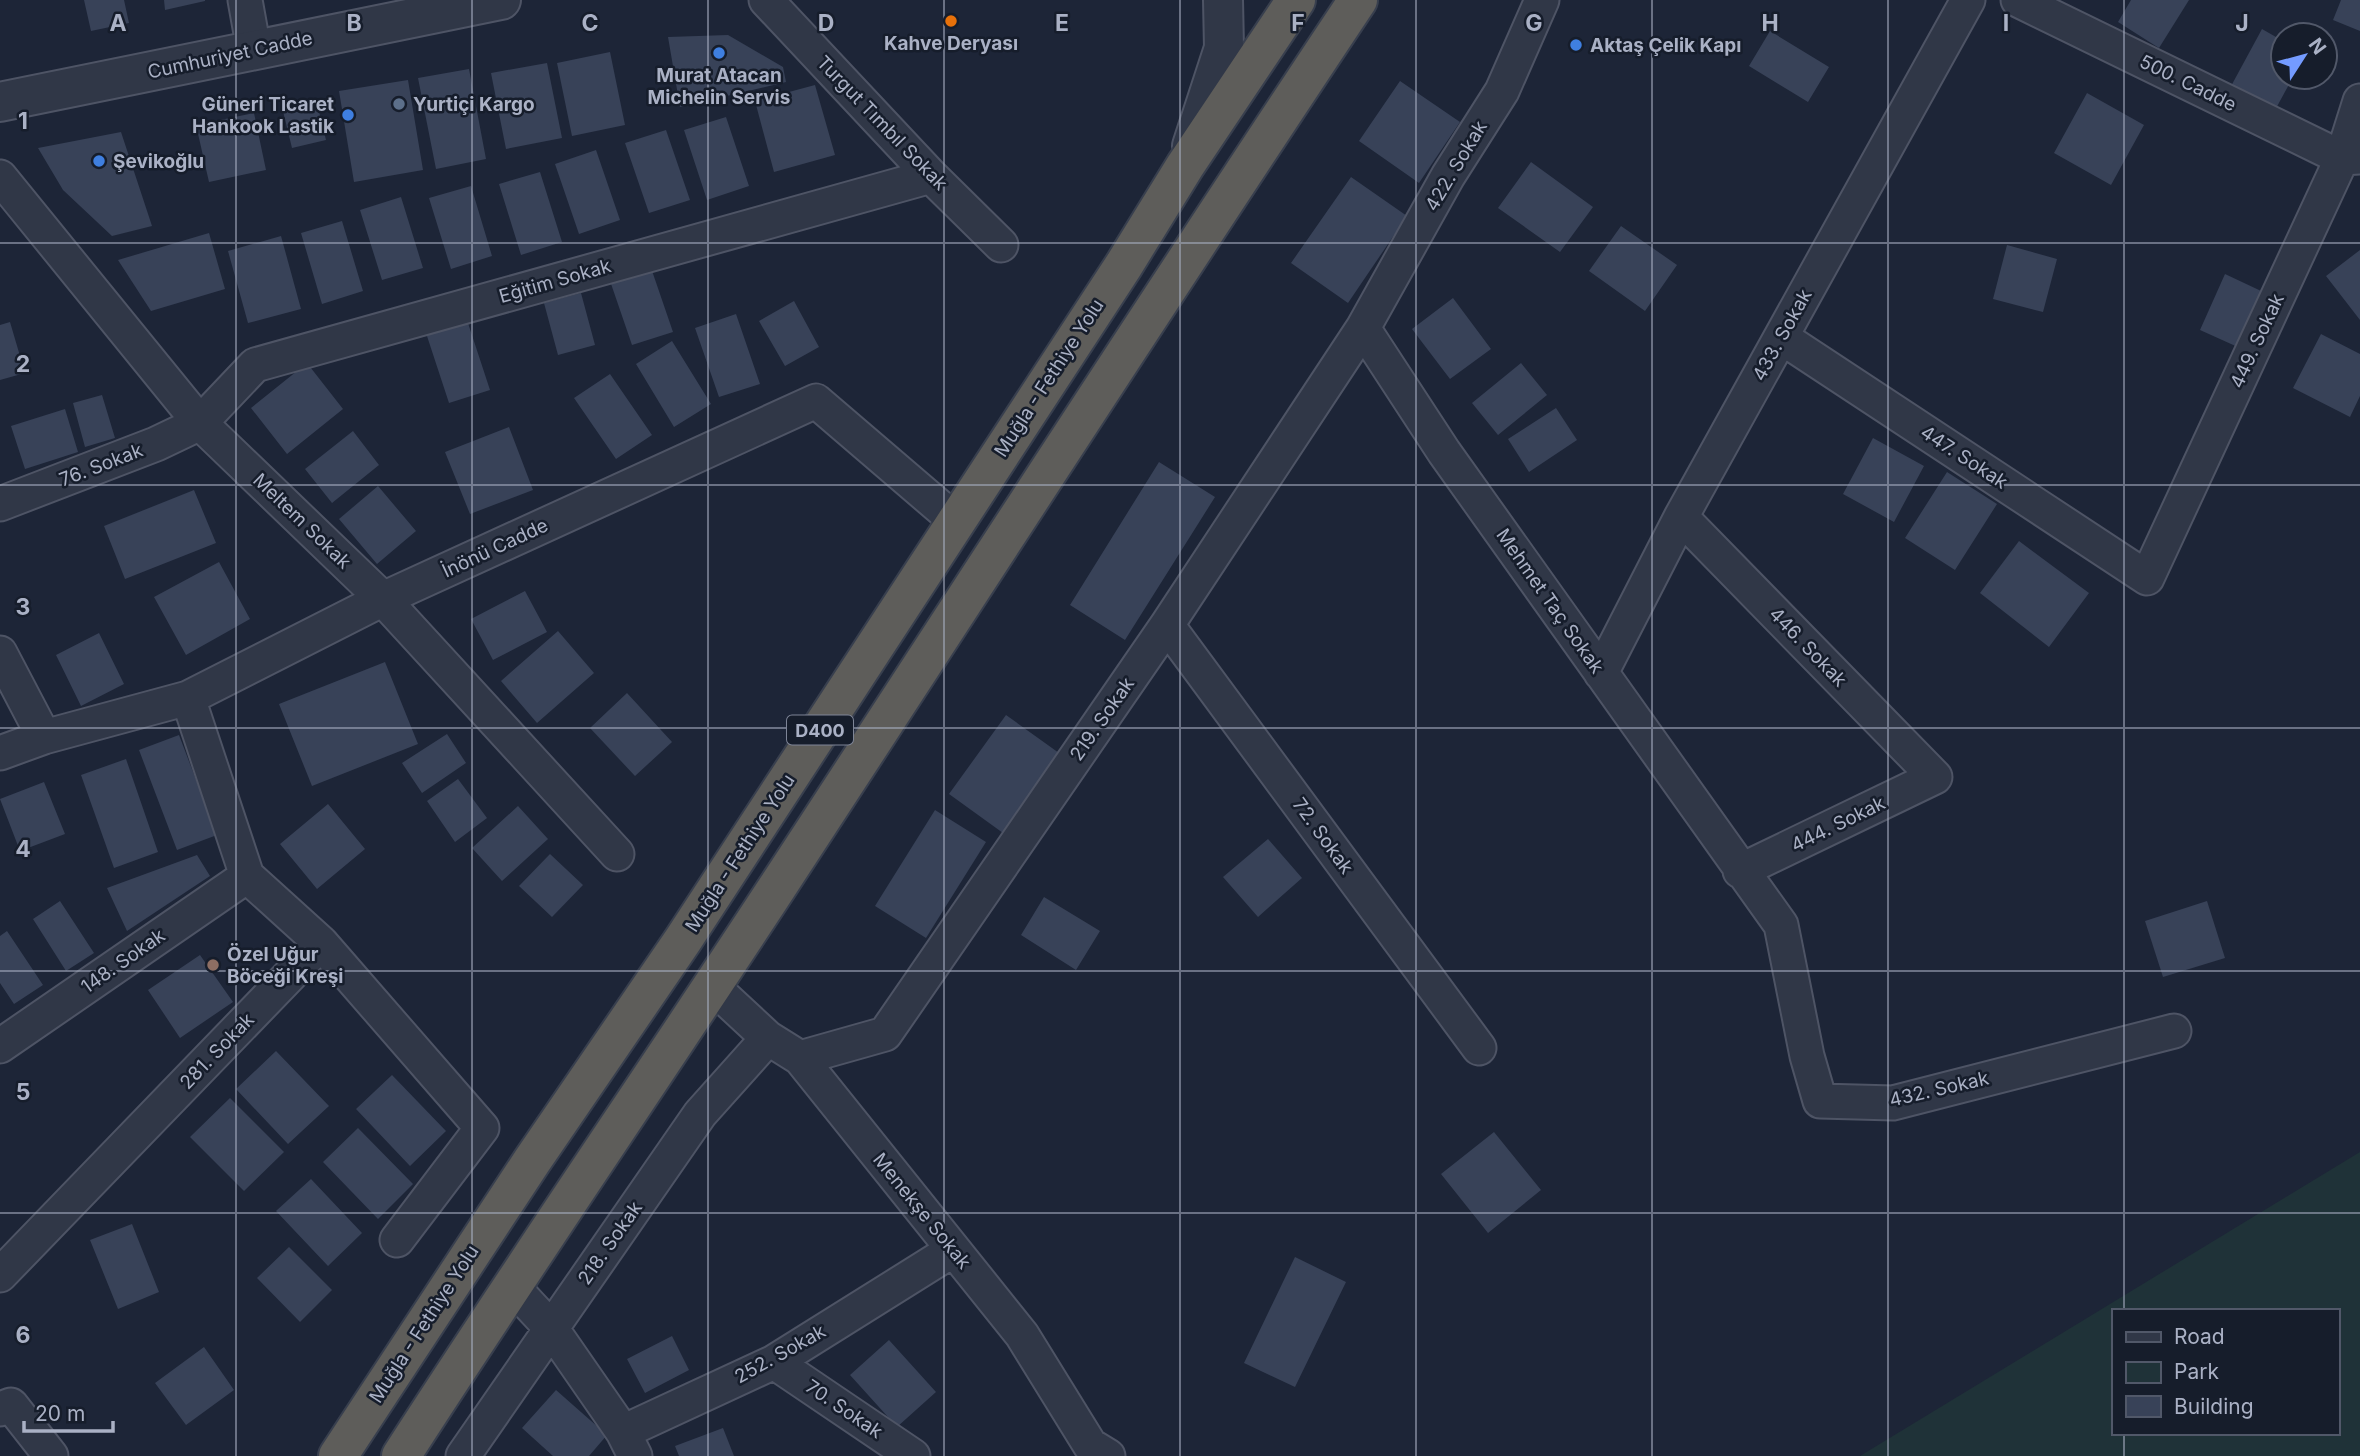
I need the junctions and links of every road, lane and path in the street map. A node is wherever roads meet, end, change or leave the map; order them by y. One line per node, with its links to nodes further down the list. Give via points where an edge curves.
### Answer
1 (245, 0): 10 (street)
2 (501, 0): 10 (street, Cumhuriyet Cadde)
3 (765, 0): 15 (street, Turgut Tımbıl Sokak)
4 (1223, 0): 14 (street, via 1224,48)
5 (1296, 0): 14 (highway, Muğla - Fethiye Yolu / D400)
6 (1358, 0): 37 (highway, D400)
7 (1542, 0): 18 (street, 422. Sokak, via 1502,91 1448,176)
8 (1968, 0): 19 (street, 433. Sokak)
9 (2018, 0): 13 (street, 500. Cadde)
10 (254, 50): 12 (street, Cumhuriyet Cadde)
11 (2360, 101): 13 (street, 449. Sokak)
12 (0, 102)
13 (2351, 157): 24 (street, 449. Sokak)
14 (1185, 166): 23 (highway, Muğla - Fethiye Yolu / D400)
15 (931, 176): 17 (street, Turgut Tımbıl Sokak); 20 (street, Eğitim Sokak, via 255,365)
16 (0, 177): 20 (street, Meltem Sokak)
17 (1001, 245)
18 (1363, 328): 26 (street, 219. Sokak); 28 (street, Mehmet Taç Sokak, via 1444,452)
19 (1781, 337): 22 (street, 433. Sokak); 24 (street, 447. Sokak)
20 (200, 423): 21 (street, 76. Sokak); 25 (street, Meltem Sokak)
21 (0, 504)
22 (1681, 517): 28 (street, 433. Sokak); 32 (street, 446. Sokak)
23 (956, 521): 25 (street, İnönü Cadde, via 816,401); 52 (highway, Muğla - Fethiye Yolu / D400)
24 (2147, 578)
25 (383, 599): 29 (street, İnönü Cadde); 33 (street, Meltem Sokak)
26 (1167, 625): 41 (street, 72. Sokak); 42 (street, 219. Sokak, via 885,1034)
27 (0, 653): 30 (street)
28 (1601, 673): 34 (street, Mehmet Taç Sokak)
29 (188, 698): 30 (street, İnönü Cadde); 35 (street)
30 (44, 737): 31 (street, İnönü Cadde)
31 (0, 752)
32 (1935, 777): 34 (street, 444. Sokak)
33 (617, 854)
34 (1740, 871): 38 (street, 432. Sokak, via 1780,925 1820,1101 1893,1103)
35 (247, 876): 36 (street); 40 (street, 148. Sokak)
36 (321, 943): 43 (street, via 482,1128); 45 (street, 281. Sokak)
37 (712, 986): 39 (street, Menekşe Sokak); 46 (highway, D400)
38 (2174, 1031)
39 (768, 1038): 42 (street, Menekşe Sokak); 47 (street, 218. Sokak, via 700,1114)
40 (0, 1046)
41 (1479, 1048)
42 (800, 1058): 44 (street, Menekşe Sokak)
43 (397, 1240)
44 (953, 1250): 48 (street, 252. Sokak); 56 (street, Menekşe Sokak, via 1022,1335 1090,1445)
45 (0, 1275)
46 (511, 1285): 47 (street); 53 (highway, D400)
47 (551, 1328): 50 (street); 54 (street, 218. Sokak)
48 (774, 1362): 50 (street, 252. Sokak); 55 (street, 70. Sokak)
49 (0, 1409): 51 (street, via 11,1405)
50 (629, 1444)
51 (51, 1456)
52 (338, 1456)
53 (401, 1456)
54 (463, 1456)
55 (913, 1456)
56 (1108, 1456)

